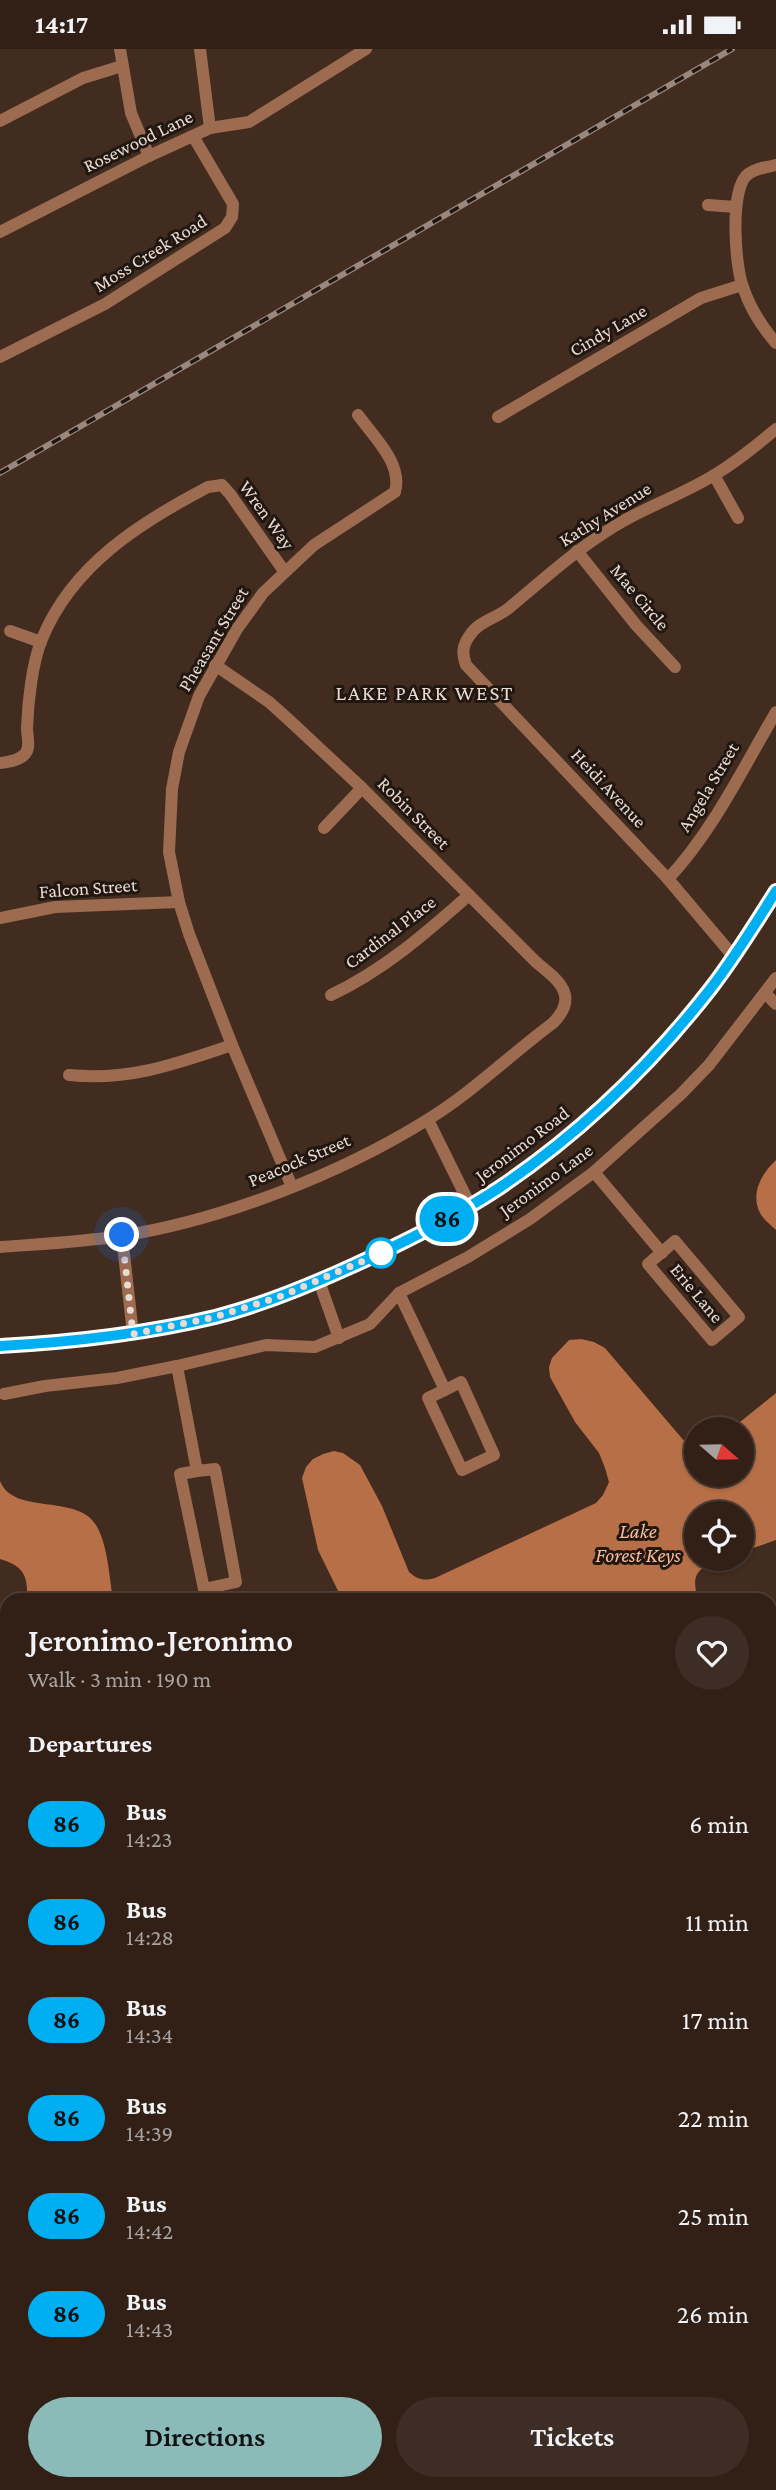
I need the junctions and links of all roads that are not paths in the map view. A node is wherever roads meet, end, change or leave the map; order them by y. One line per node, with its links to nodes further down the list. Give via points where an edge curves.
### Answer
1 (120, 49): 4 (street)
2 (200, 49): 6 (street)
3 (366, 49): 6 (street, Rosewood Lane, via 249,122)
4 (122, 66): 5 (street, via 83,78); 8 (street, via 131,113)
5 (0, 121)
6 (210, 128): 7 (street, Rosewood Lane)
7 (193, 136): 8 (street, Rosewood Lane); 15 (street, Moss Creek Road, via 232,199 234,210 225,228 105,304)
8 (149, 156): 12 (street, Rosewood Lane)
9 (776, 165): 11 (street, via 745,177)
10 (708, 205): 11 (street)
11 (736, 207): 13 (street)
12 (0, 233)
13 (742, 285): 14 (street, via 757,318); 17 (street, Cindy Lane, via 701,298)
14 (776, 343)
15 (0, 357)
16 (358, 415): 22 (street, Pheasant Street, via 395,466 395,492 314,545)
17 (498, 417)
18 (776, 429): 19 (street, Kathy Avenue)
19 (714, 475): 20 (street); 21 (street, Kathy Avenue)
20 (738, 518)
21 (577, 551): 25 (street, Kathy Avenue, via 505,612 471,632); 27 (street, Mae Circle)
22 (284, 571): 24 (street, Wren Way, via 230,493 217,484 134,530 85,570); 26 (street, Pheasant Street, via 263,593)
23 (10, 631): 24 (street)
24 (41, 642): 29 (street, via 28,749 17,759)
25 (464, 643): 32 (street, Heidi Avenue, via 466,665)
26 (215, 665): 30 (street, Robin Street, via 268,702); 35 (street, Pheasant Street, via 186,729 172,789 169,852)
27 (675, 667)
28 (776, 712): 32 (street, Angela Street, via 704,834)
29 (0, 763)
30 (362, 788): 31 (street); 34 (street, Robin Street)
31 (324, 828)
32 (668, 879): 37 (street, Heidi Avenue)
33 (776, 891): 37 (main road, Jeronimo Road)
34 (469, 895): 40 (street, Cardinal Place, via 384,965); 41 (street, Robin Street, via 559,982)
35 (178, 902): 36 (street, Falcon Street, via 55,907); 43 (street, Pheasant Street)
36 (0, 918)
37 (734, 957): 48 (main road, Jeronimo Road, via 673,1034 620,1088 524,1170)
38 (776, 978): 39 (street, Jeronimo Lane)
39 (765, 993): 42 (street); 46 (street, Jeronimo Lane, via 709,1065)
40 (331, 995)
41 (566, 1004): 45 (street, Peacock Street, via 553,1023)
42 (776, 1004)
43 (232, 1045): 44 (street, via 128,1075); 47 (street, Pheasant Street)
44 (69, 1075)
45 (428, 1120): 47 (street, Peacock Street); 48 (street)
46 (594, 1172): 51 (street, Erie Lane); 53 (street, Jeronimo Lane, via 530,1219)
47 (292, 1187): 49 (street, Peacock Street, via 228,1210)
48 (470, 1205): 52 (main road, Jeronimo Road)
49 (122, 1235): 50 (street, Peacock Street); 54 (street)
50 (0, 1247)
51 (662, 1252): 51 (street, Erie Lane, via 676,1241 739,1317 712,1340 648,1264)
52 (319, 1281): 54 (main road, Jeronimo Road, via 234,1312); 55 (street)
53 (400, 1293): 55 (street, Jeronimo Lane, via 370,1324); 58 (street)
54 (133, 1334): 56 (main road, Jeronimo Road)
55 (339, 1338): 57 (street, Jeronimo Lane, via 307,1348 266,1345)
56 (0, 1346)
57 (177, 1366): 59 (street, Jeronimo Lane); 60 (street)
58 (445, 1390): 58 (street, via 461,1382 494,1455 462,1470 429,1398)
59 (4, 1394)
60 (197, 1471): 60 (street, via 215,1469 236,1582 204,1589 180,1474)

